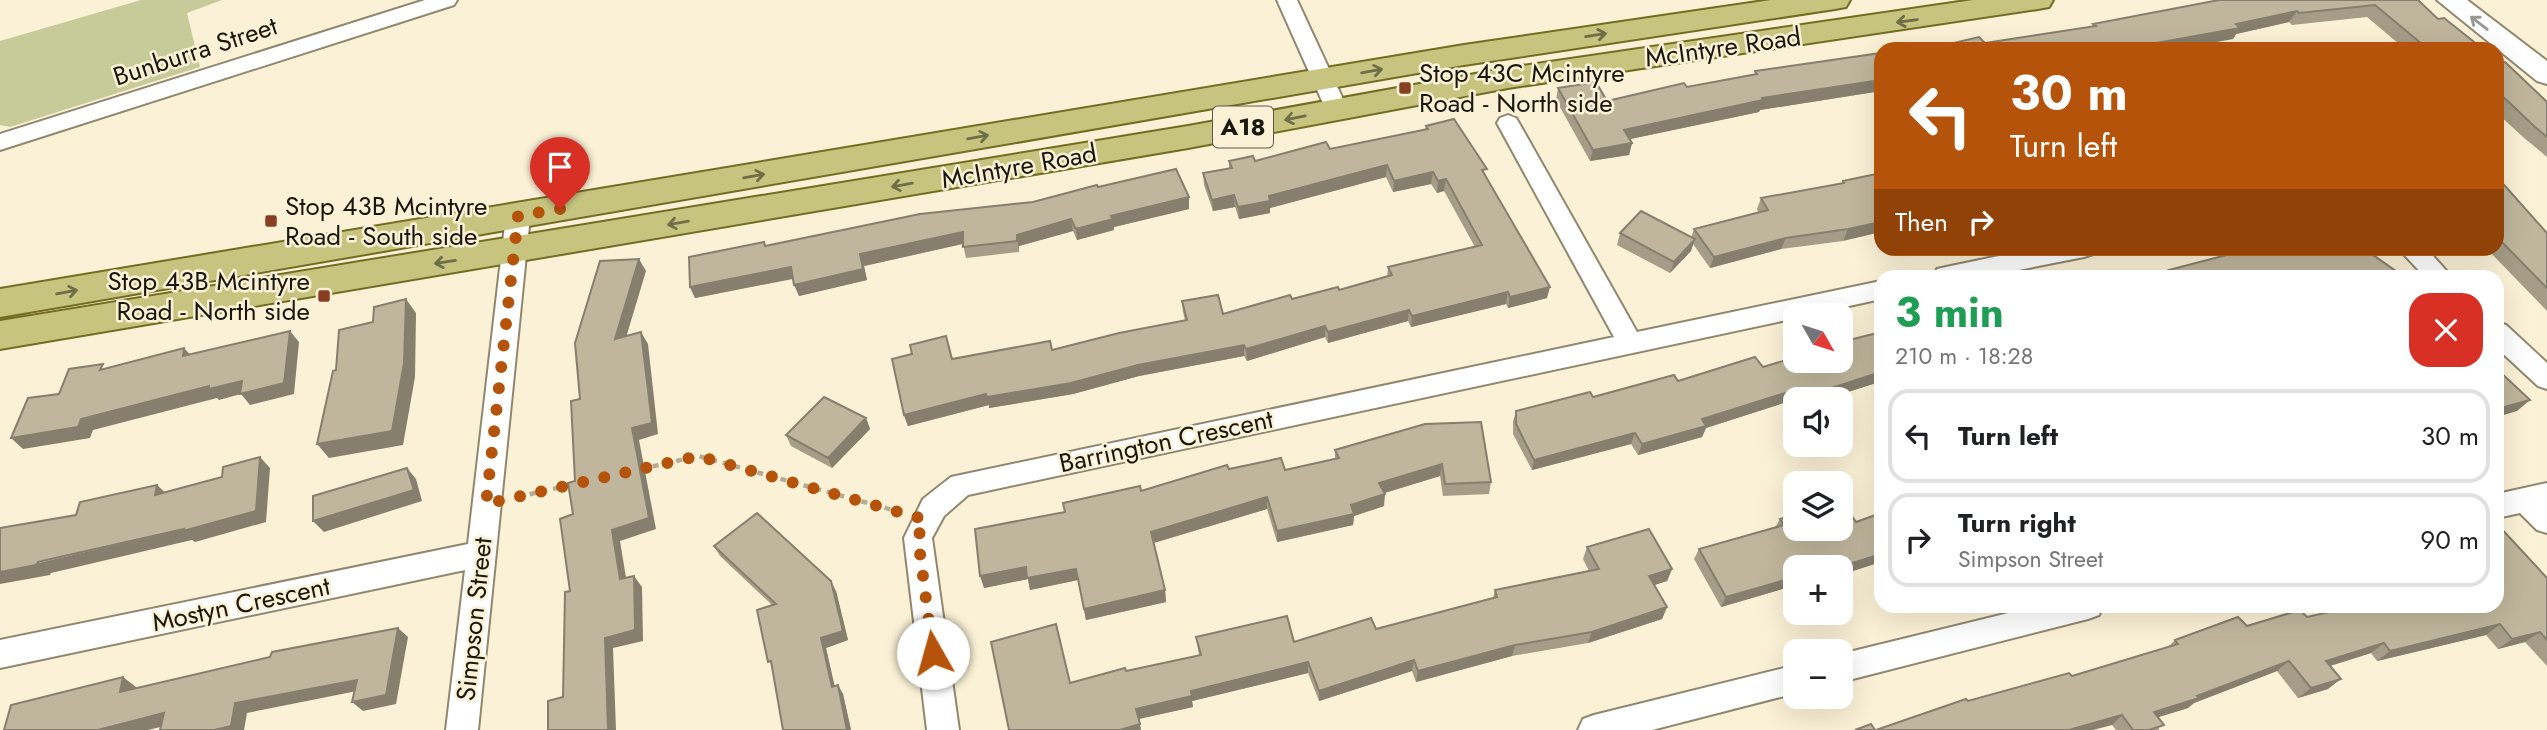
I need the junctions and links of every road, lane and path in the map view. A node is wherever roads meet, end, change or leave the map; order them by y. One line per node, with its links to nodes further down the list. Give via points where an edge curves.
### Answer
1 (447, 0): 13 (street, Bunburra Street)
2 (1287, 0): 10 (street)
3 (1835, 0): 10 (main road, McIntyre Road / A18, one-way to 3)
4 (2038, 0): 7 (main road, McIntyre Road / A18)
5 (2450, 0): 9 (street, one-way to 5)
6 (2483, 0): 8 (street)
7 (1970, 6): 11 (main road, McIntyre Road / A18, one-way to 11, via 1508,78)
8 (2547, 49)
9 (2547, 75)
10 (1324, 79): 11 (street); 14 (main road, McIntyre Road / A18, one-way to 10)
11 (1337, 110): 14 (main road, McIntyre Road / A18, one-way to 14, via 1174,140)
12 (1508, 124): 23 (street)
13 (0, 142)
14 (515, 234): 20 (main road, McIntyre Road / A18, one-way to 14); 21 (main road, McIntyre Road / A18, one-way to 21); 28 (street, Simpson Street)
15 (2045, 256): 17 (street)
16 (2418, 256): 18 (street)
17 (1976, 270)
18 (2433, 270)
19 (1874, 291): 23 (street, Barrington Crescent)
20 (0, 303)
21 (0, 335)
22 (2504, 339): 24 (street)
23 (1630, 342): 30 (street, Barrington Crescent, via 961,485 940,498)
24 (2547, 379)
25 (632, 471): 30 (path, via 698,456)
26 (579, 483): 28 (path)
27 (2536, 498): 29 (street); 31 (street)
28 (486, 504): 32 (street, Simpson Street)
29 (2504, 505)
30 (924, 519): 38 (street, via 918,538)
31 (2547, 522)
32 (481, 554): 34 (street, Mostyn Crescent); 37 (street, Simpson Street)
33 (2060, 613): 35 (street)
34 (0, 654)
35 (1853, 665)
36 (1783, 682): 39 (street)
37 (462, 730)
38 (943, 730)
39 (1594, 730)

